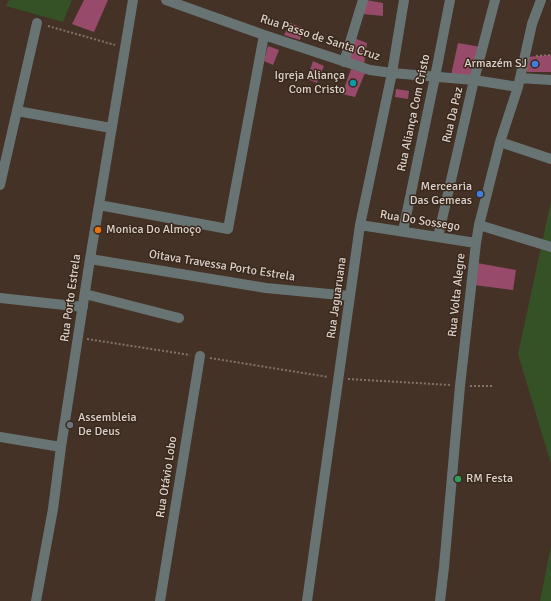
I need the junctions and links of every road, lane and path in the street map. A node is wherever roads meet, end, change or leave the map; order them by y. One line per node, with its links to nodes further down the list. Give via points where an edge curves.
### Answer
1 (133, 0): 10 (street, Rua Porto Estrela)
2 (166, 0): 9 (street, Rua Passo de Santa Cruz)
3 (363, 0): 13 (street)
4 (404, 0): 14 (street, Rua Jaguaruana)
5 (450, 0): 15 (street, Rua Aliança Com Cristo)
6 (495, 0): 16 (street, Rua Da Paz)
7 (541, 0): 12 (street, Rua Volta Alegre, via 532,24)
8 (37, 23): 10 (path); 19 (street)
9 (264, 35): 13 (street, Rua Passo de Santa Cruz); 24 (street, via 228,229)
10 (125, 48): 20 (street, Rua Porto Estrela)
11 (551, 55): 12 (path)
12 (525, 56): 18 (street, Rua Volta Alegre)
13 (344, 62): 14 (street, Rua Passo de Santa Cruz)
14 (392, 74): 15 (street, Rua Passo de Santa Cruz); 25 (street, Rua Jaguaruana)
15 (435, 77): 16 (street, Rua Passo de Santa Cruz); 27 (street, Rua Aliança Com Cristo)
16 (474, 80): 18 (street, Rua Passo de Santa Cruz); 28 (street, Rua Da Paz)
17 (551, 80): 18 (street, Rua Passo de Santa Cruz)
18 (519, 83): 21 (street, Rua Volta Alegre)
19 (17, 111): 20 (street); 23 (street)
20 (111, 128): 24 (street, Rua Porto Estrela)
21 (500, 142): 22 (street); 26 (street, Rua Volta Alegre)
22 (551, 159)
23 (0, 185)
24 (99, 205): 31 (street, Rua Porto Estrela)
25 (360, 225): 27 (street, Rua Do Sossego); 33 (street, Rua Jaguaruana)
26 (479, 225): 29 (street, Rua Volta Alegre); 30 (street)
27 (403, 231): 28 (street, Rua Do Sossego)
28 (438, 237): 29 (street, Rua Do Sossego)
29 (476, 243): 40 (street, Rua Volta Alegre)
30 (551, 247)
31 (90, 258): 32 (street, Rua Porto Estrela); 33 (street, Oitava Travessa Porto Estrela, via 266,288)
32 (85, 294): 35 (street, Rua Porto Estrela); 36 (street)
33 (350, 296): 39 (street, Rua Jaguaruana)
34 (0, 298): 35 (street)
35 (83, 307): 37 (street, Rua Porto Estrela)
36 (179, 318)
37 (78, 338): 38 (path); 43 (street, Rua Porto Estrela)
38 (200, 356): 39 (path); 45 (street, Rua Otávio Lobo)
39 (338, 379): 40 (path); 46 (street, Rua Jaguaruana)
40 (460, 386): 41 (path); 47 (street, Rua Volta Alegre)
41 (493, 386)
42 (0, 437): 43 (street)
43 (61, 448): 44 (street, Rua Porto Estrela)
44 (36, 601)
45 (160, 601)
46 (307, 601)
47 (440, 601)

